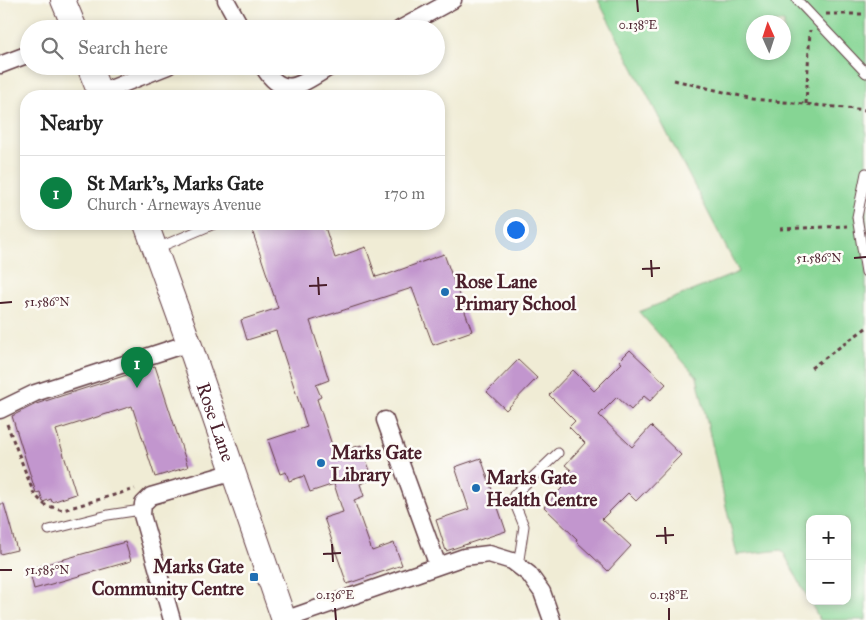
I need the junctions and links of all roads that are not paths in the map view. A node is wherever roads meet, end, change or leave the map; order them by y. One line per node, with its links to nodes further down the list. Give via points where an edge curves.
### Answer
1 (63, 0): 5 (street)
2 (226, 0): 6 (street)
3 (453, 0): 7 (street)
4 (796, 0): 10 (lane)
5 (71, 20)
6 (237, 20)
7 (416, 20)
8 (20, 57): 9 (street)
9 (0, 65)
10 (866, 73)
11 (93, 75): 15 (street)
12 (146, 75): 16 (street)
13 (268, 75): 14 (street, via 277,85 286,88)
14 (315, 75)
15 (99, 90)
16 (110, 90)
17 (866, 173): 21 (lane, via 857,217)
18 (148, 230): 20 (street, Rose Lane)
19 (200, 230): 20 (lane)
20 (155, 249): 22 (street, Rose Lane)
21 (866, 272)
22 (189, 343): 23 (street, via 35,393); 26 (street, Rose Lane)
23 (0, 410)
24 (385, 420): 29 (street)
25 (558, 453): 30 (lane, via 514,495 524,526)
26 (234, 472): 27 (street, via 151,496); 32 (street, Rose Lane)
27 (141, 510): 28 (lane); 31 (street)
28 (49, 530)
29 (438, 566): 30 (street, via 464,557 489,554); 32 (street)
30 (518, 566): 33 (street, via 529,574 542,592)
31 (172, 620)
32 (284, 620)
33 (552, 620)

